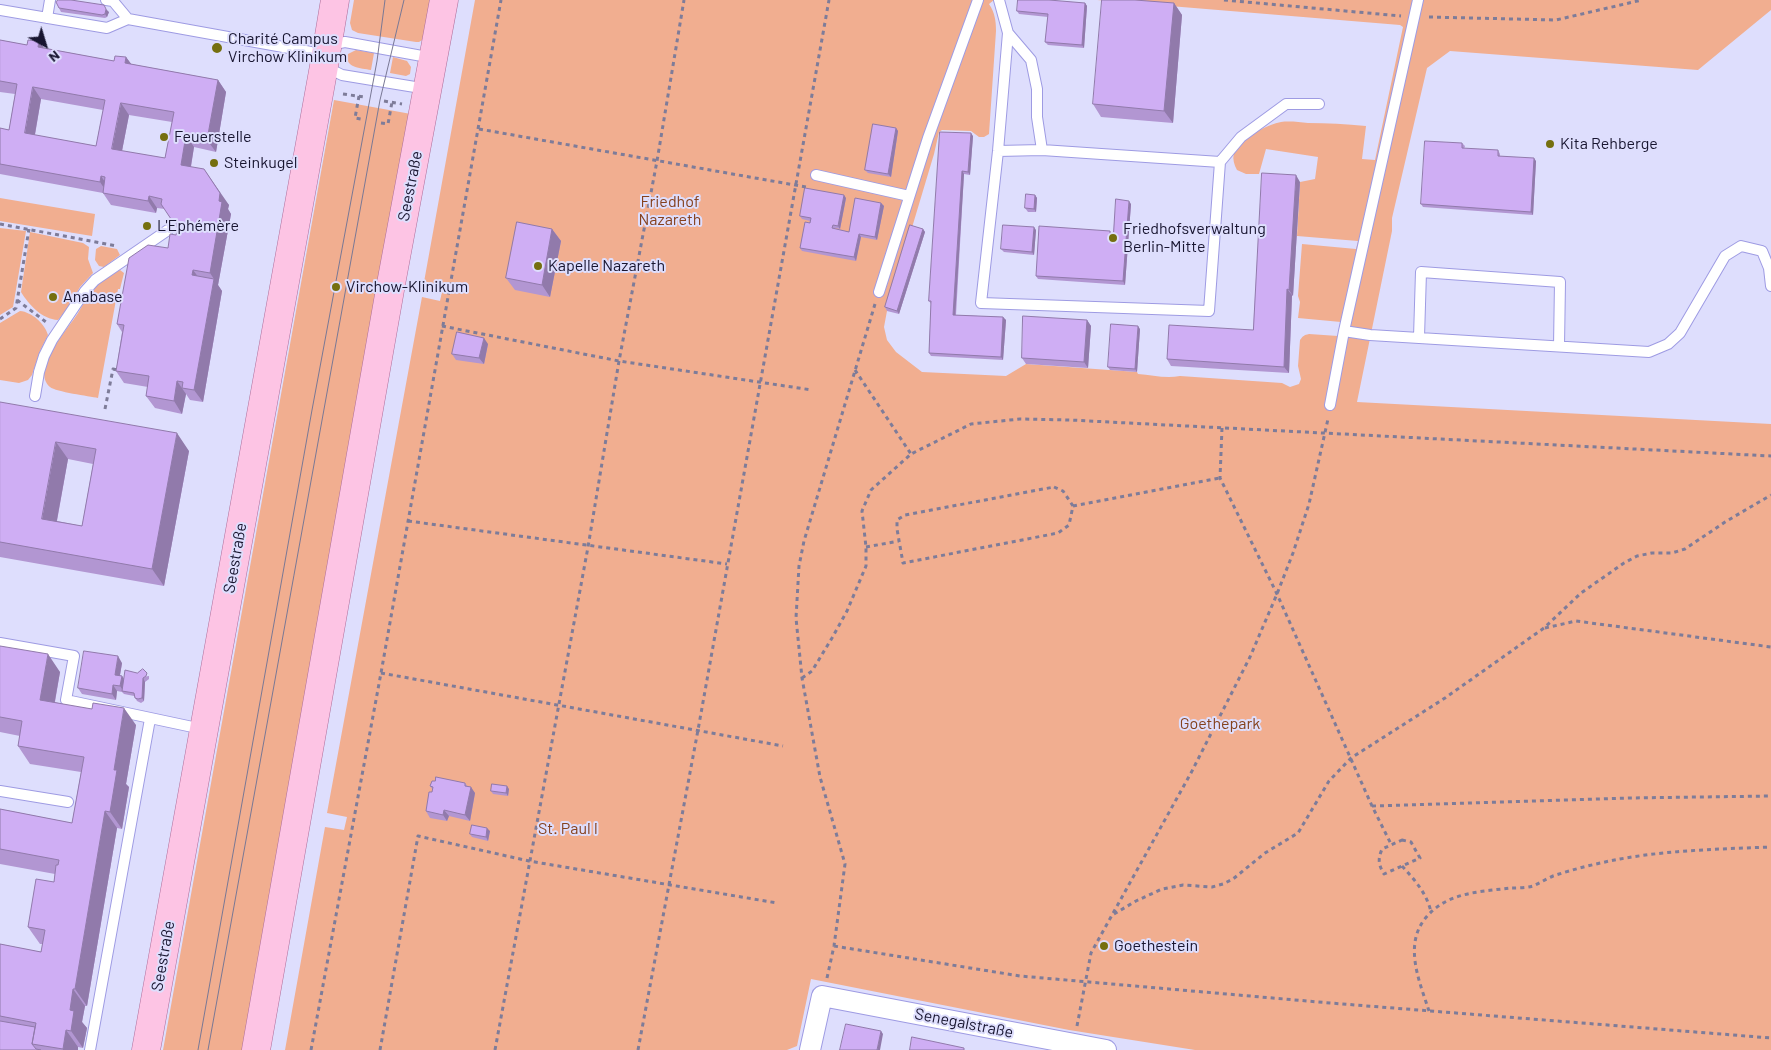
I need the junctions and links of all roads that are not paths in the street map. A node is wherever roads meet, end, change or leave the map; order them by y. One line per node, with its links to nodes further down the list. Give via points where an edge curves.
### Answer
1 (50, 0): 9 (lane)
2 (106, 0): 10 (lane, via 113,1)
3 (334, 0): 12 (main road, Seestraße)
4 (444, 0): 13 (main road, Seestraße)
5 (978, 0): 20 (lane)
6 (999, 0): 11 (lane)
7 (1418, 0): 24 (lane)
8 (0, 10): 9 (lane)
9 (47, 18): 10 (lane, via 108,28)
10 (128, 19): 12 (lane)
11 (1008, 33): 16 (lane, via 1031,60 1038,89 1037,116); 17 (lane)
12 (321, 54): 13 (lane, via 345,42); 14 (lane, via 342,75); 31 (main road, Seestraße)
13 (434, 58): 14 (main road, Seestraße)
14 (428, 89): 37 (main road, Seestraße)
15 (1319, 104): 18 (lane, via 1286,104 1241,137)
16 (1042, 150): 17 (lane); 18 (lane)
17 (998, 151): 18 (lane, via 981,303 1209,310)
18 (1220, 162)
19 (816, 175): 20 (lane)
20 (909, 196): 23 (lane)
21 (168, 230): 27 (lane, via 95,280 85,291 44,356)
22 (1771, 286): 26 (lane, via 1769,268 1762,251 1741,246 1725,256 1680,333 1668,344 1649,352)
23 (879, 292)
24 (1344, 331): 25 (lane); 28 (lane)
25 (1419, 337): 26 (lane); 26 (lane, via 1421,272 1560,282)
26 (1558, 346)
27 (35, 396)
28 (1330, 405)
29 (0, 643): 30 (lane, via 74,656 66,700)
30 (150, 719): 31 (lane); 35 (lane)
31 (203, 729): 36 (main road, Seestraße)
32 (0, 791): 33 (lane)
33 (68, 802)
34 (1073, 1043): 38 (street, Senegalstraße, via 824,991); 39 (street, Senegalstraße)
35 (90, 1050)
36 (146, 1050)
37 (256, 1050)
38 (810, 1050)
39 (1106, 1050)

